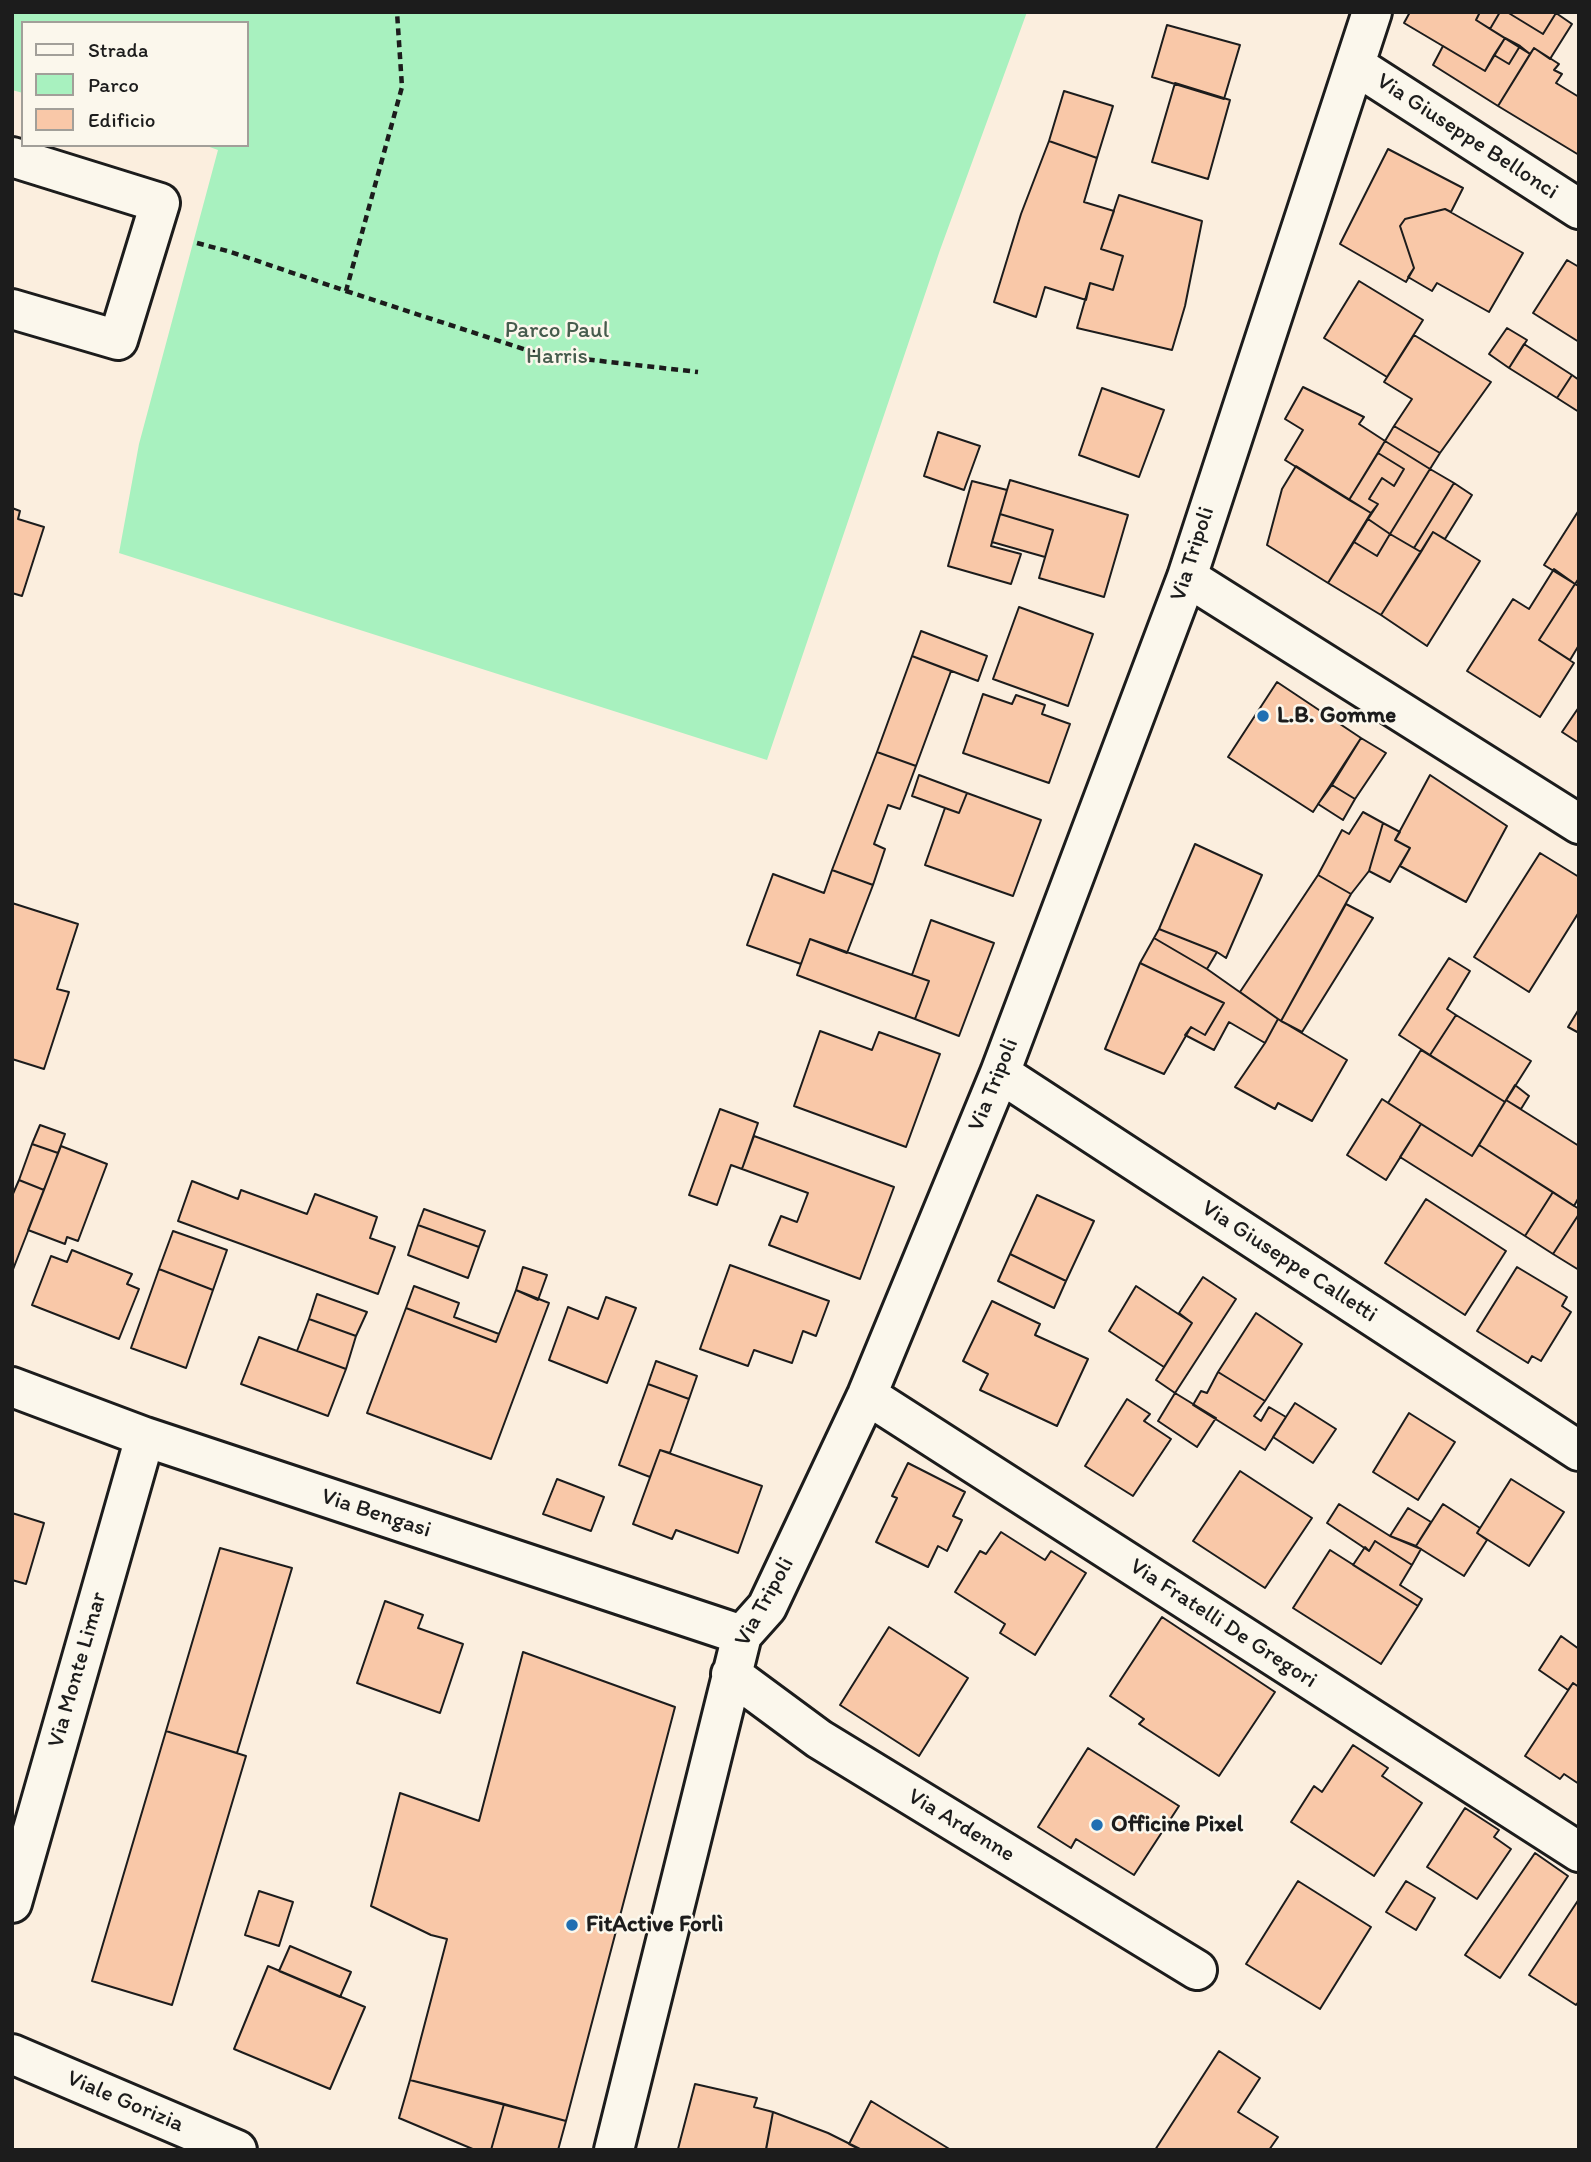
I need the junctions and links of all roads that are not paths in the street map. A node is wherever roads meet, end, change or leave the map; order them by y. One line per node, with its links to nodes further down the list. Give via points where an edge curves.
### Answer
1 (1372, 12): 2 (street, Via Tripoli)
2 (1355, 65): 4 (street, Via Giuseppe Bellonci); 6 (street, Via Tripoli)
3 (12, 158): 5 (street, via 160,202 118,341)
4 (1579, 209)
5 (12, 309)
6 (1187, 577): 7 (street); 8 (street, Via Tripoli)
7 (1579, 824)
8 (1000, 1073): 10 (street, Via Tripoli); 12 (street, Via Giuseppe Calletti)
9 (12, 1387): 11 (street, Via Bengasi)
10 (867, 1395): 13 (street, Via Tripoli, via 768,1607); 15 (street, Via Fratelli De Gregori)
11 (145, 1437): 13 (street, Via Bengasi); 16 (street, Via Monte Limar)
12 (1579, 1451)
13 (742, 1635): 14 (street, Via Tripoli)
14 (731, 1674): 17 (street, Via Ardenne, via 819,1739); 20 (street, Via Tripoli)
15 (1579, 1852)
16 (12, 1903)
17 (1197, 1970)
18 (12, 2054): 19 (street, Viale Gorizia)
19 (237, 2150)
20 (614, 2150)

